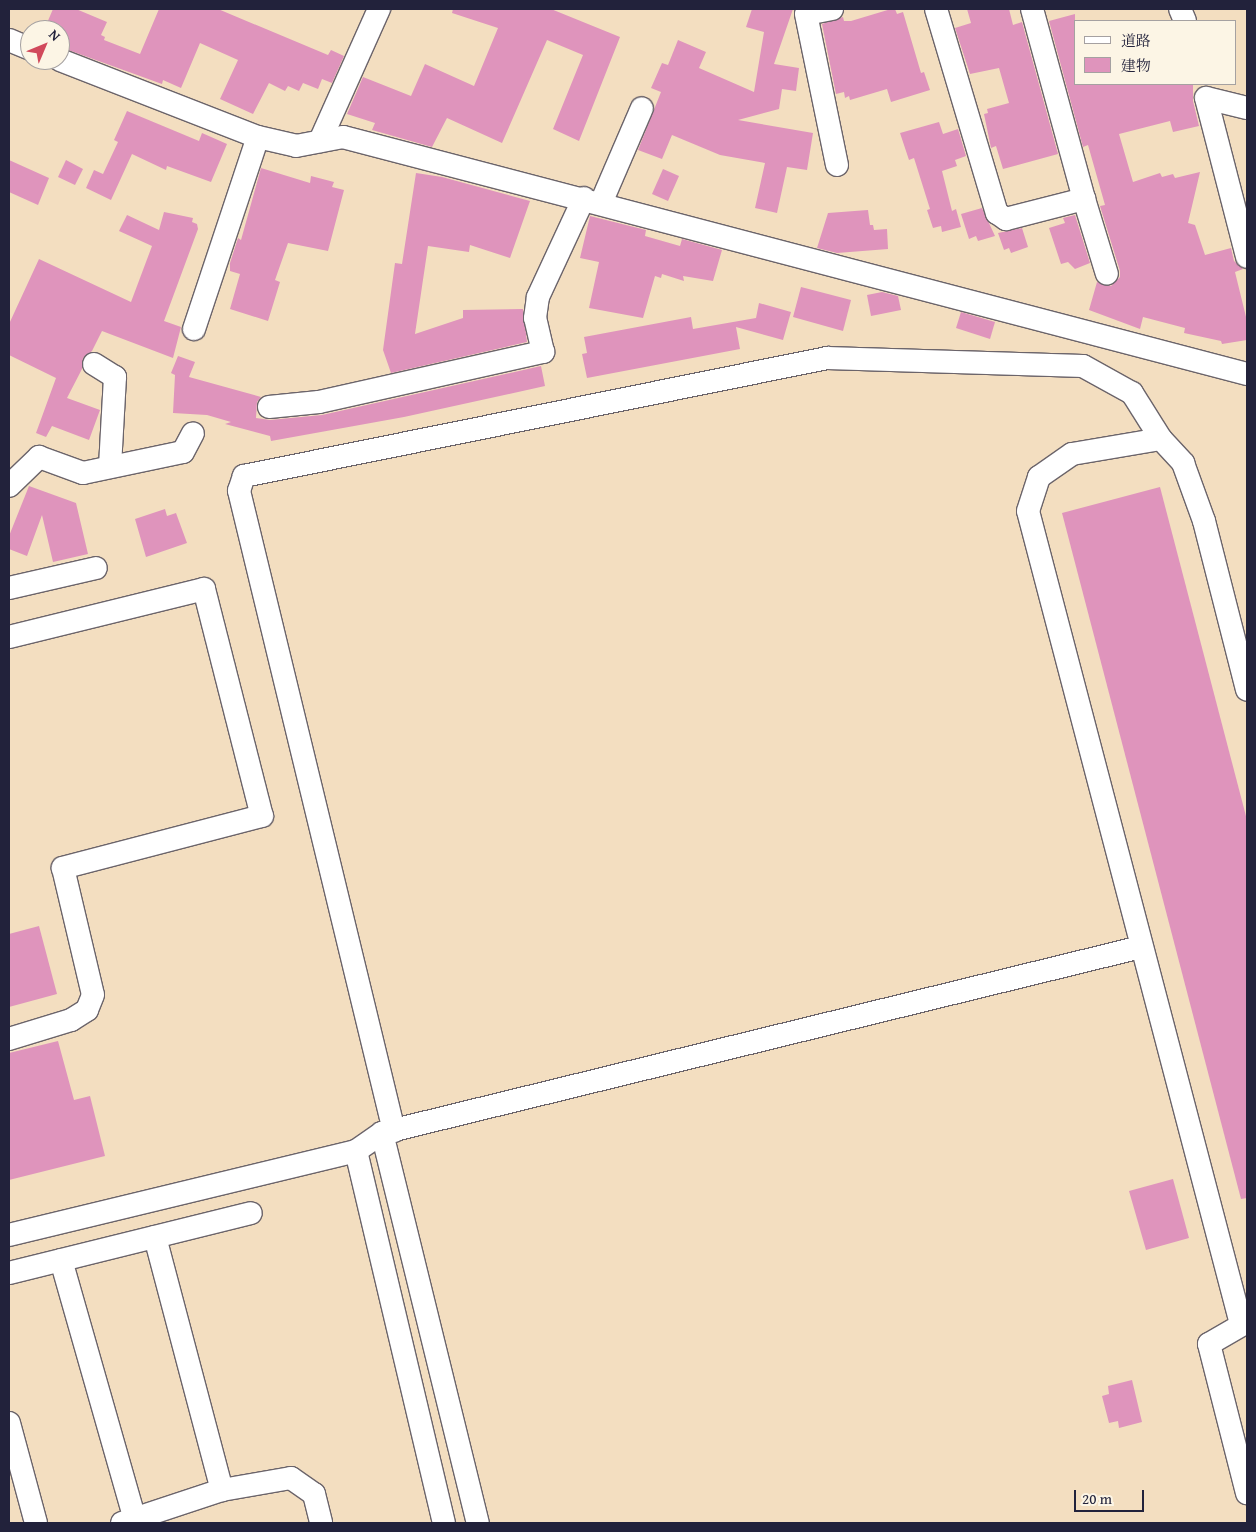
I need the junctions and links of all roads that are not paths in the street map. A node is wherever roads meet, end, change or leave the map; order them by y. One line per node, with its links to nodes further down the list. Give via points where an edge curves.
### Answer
1 (379, 9): 10 (street)
2 (832, 9): 11 (street, via 806,14)
3 (936, 9): 12 (street, via 998,213 1006,219)
4 (1032, 9): 12 (street)
5 (70, 64): 9 (street)
6 (1204, 91): 8 (street); 14 (street)
7 (642, 108): 13 (street)
8 (1247, 108)
9 (258, 137): 10 (street, via 296,146); 16 (street)
10 (320, 141): 13 (street, via 343,137)
11 (837, 165)
12 (1084, 199): 15 (street)
13 (593, 201): 18 (street); 19 (street, via 538,297 535,318 543,352 319,402)
14 (1247, 257)
15 (1107, 274)
16 (194, 329)
17 (94, 364): 22 (street, via 115,377)
18 (1247, 374)
19 (269, 407)
20 (193, 433): 22 (street, via 183,452)
21 (1160, 439): 27 (street, via 1183,463 1204,521); 28 (street, via 1072,454 1040,477 1028,510); 30 (street, via 1132,393 1083,366 827,358 244,476 239,491)
22 (110, 467): 23 (street, via 83,473 39,457)
23 (9, 486)
24 (96, 568): 25 (street)
25 (9, 588)
26 (9, 637): 29 (street, via 204,589 262,816 63,868 93,995 88,1010 72,1020)
27 (1247, 690)
28 (1141, 947): 30 (street); 37 (street)
29 (9, 1039)
30 (388, 1132): 31 (street); 45 (street)
31 (356, 1151): 33 (street); 44 (street)
32 (252, 1213): 34 (street)
33 (9, 1235)
34 (154, 1237): 35 (street); 39 (street)
35 (61, 1260): 36 (street); 41 (street)
36 (9, 1273)
37 (1244, 1323): 40 (street, via 1209,1344)
38 (9, 1422): 42 (street)
39 (222, 1490): 41 (street); 43 (street, via 291,1478 314,1494)
40 (1247, 1493)
41 (129, 1521)
42 (36, 1523)
43 (321, 1523)
44 (444, 1523)
45 (478, 1523)

